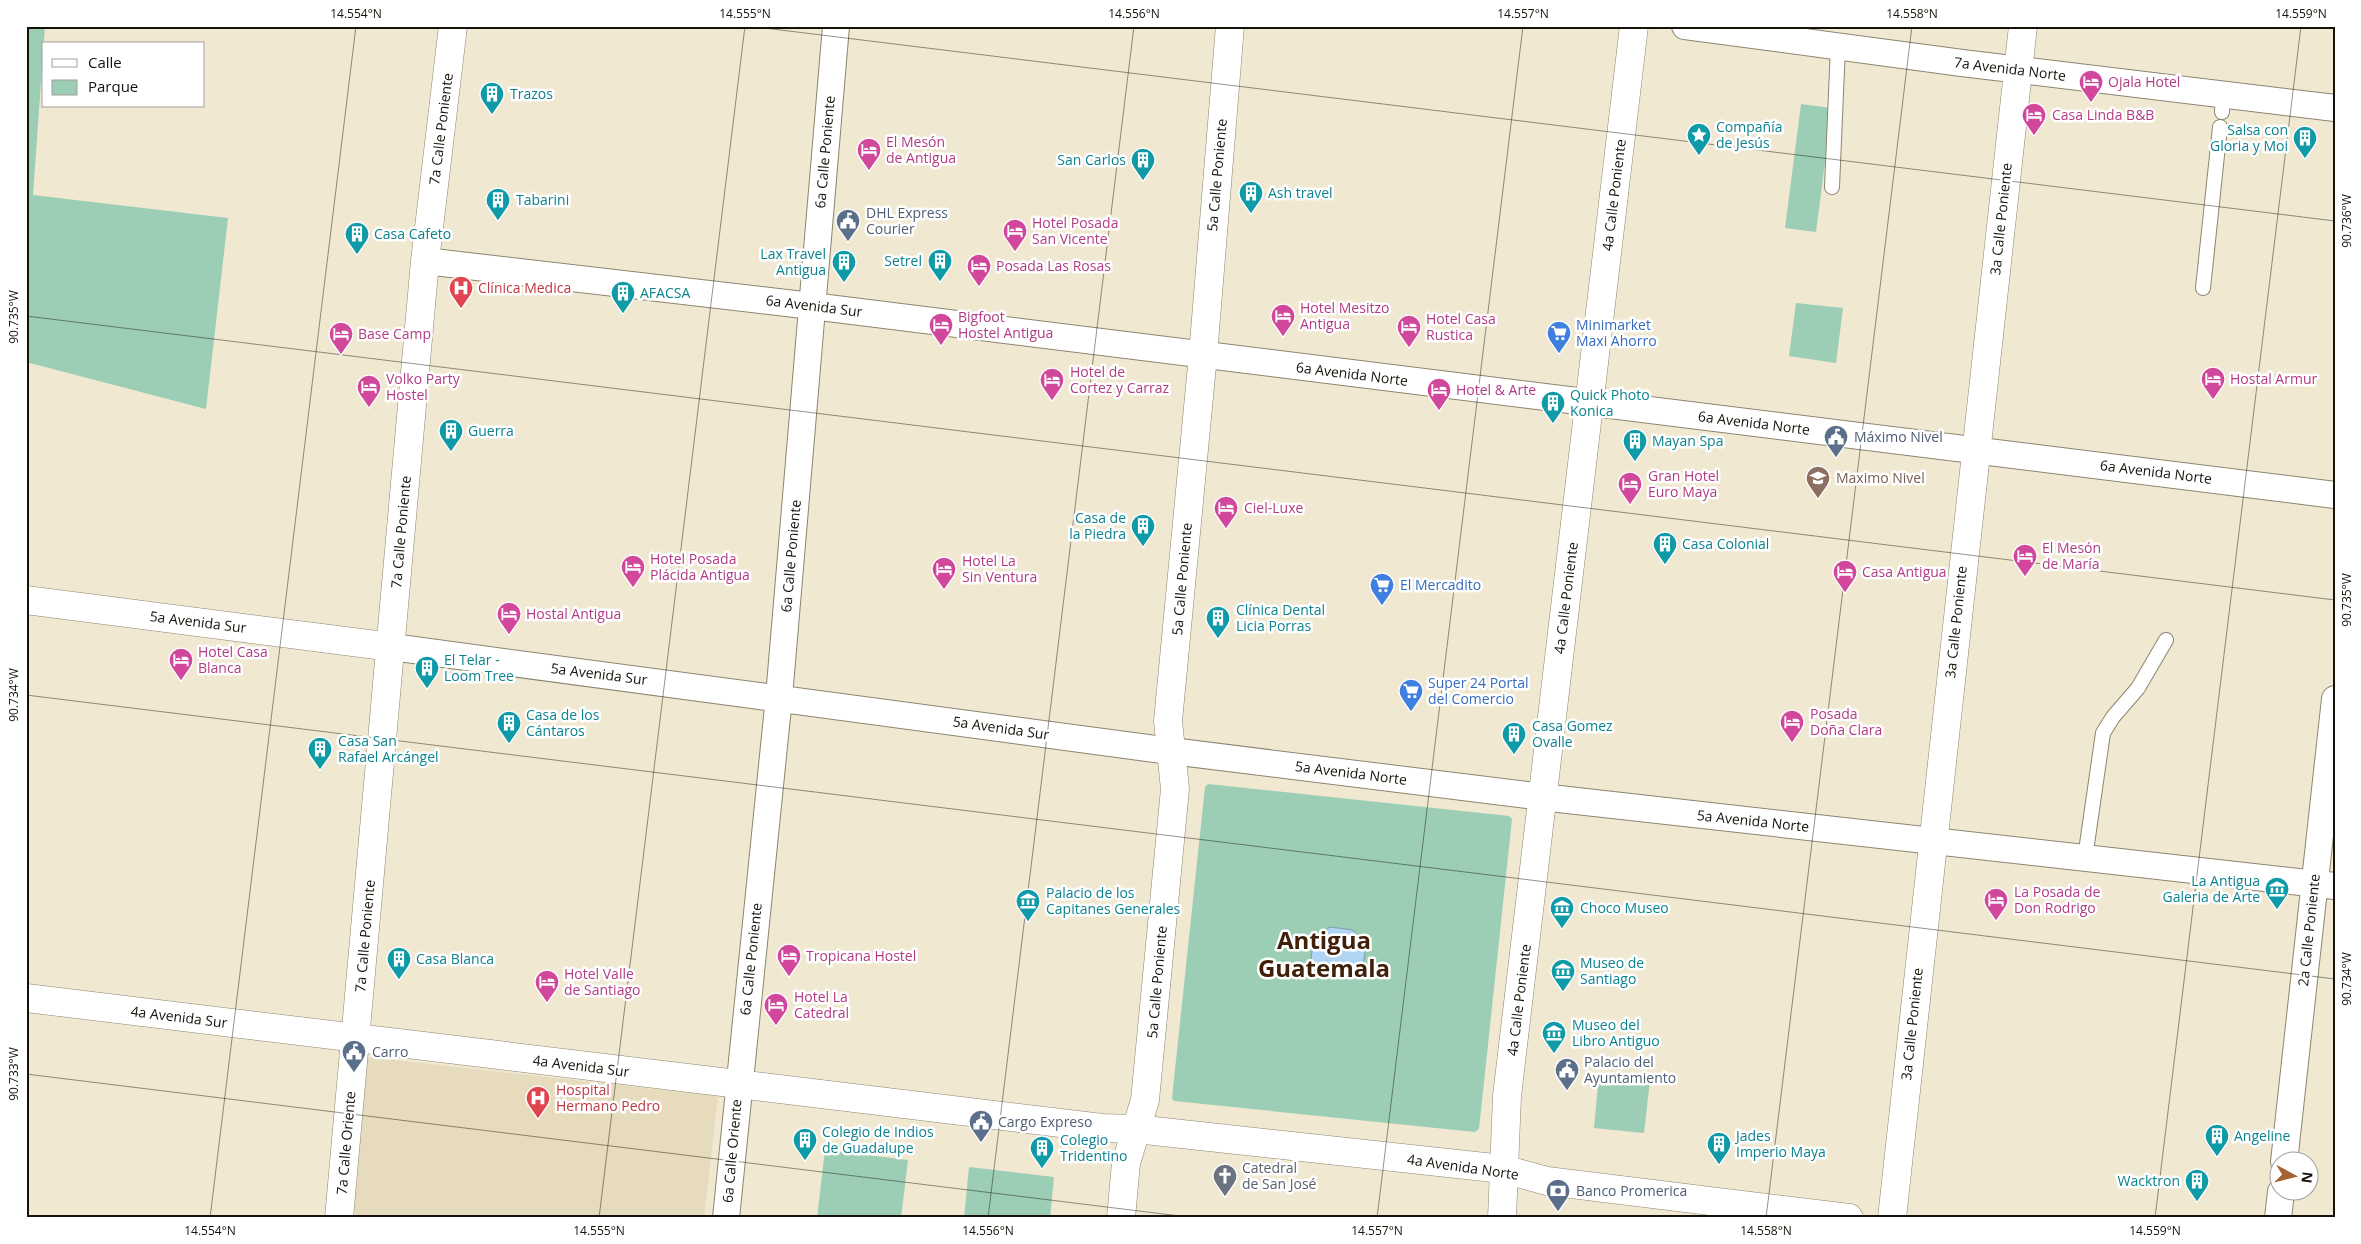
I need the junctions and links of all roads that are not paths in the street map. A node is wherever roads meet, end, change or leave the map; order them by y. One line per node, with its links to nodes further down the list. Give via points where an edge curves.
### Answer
1 (453, 26): 12 (main road, 7a Calle Poniente)
2 (836, 26): 14 (street, 6a Calle Poniente)
3 (1230, 26): 15 (main road, 5a Calle Poniente)
4 (1634, 26): 16 (main road, 4a Calle Poniente)
5 (1685, 26): 7 (street, 7a Avenida Norte)
6 (2023, 26): 8 (main road, 3a Calle Poniente)
7 (1838, 46): 8 (street, 7a Avenida Norte); 11 (lane)
8 (2017, 70): 9 (street, 7a Avenida Norte, via 2222,104); 17 (main road, 3a Calle Poniente)
9 (2335, 108)
10 (2220, 127): 13 (lane)
11 (1832, 187)
12 (425, 261): 14 (street, 6a Avenida Sur); 21 (main road, 7a Calle Poniente)
13 (2203, 288)
14 (812, 306): 15 (street, 6a Avenida Sur); 22 (street, 6a Calle Poniente)
15 (1203, 355): 16 (street, 6a Avenida Norte); 24 (main road, 5a Calle Poniente, via 1168,721)
16 (1589, 403): 17 (street, 6a Avenida Norte); 25 (main road, 4a Calle Poniente)
17 (1975, 450): 18 (street, 6a Avenida Norte); 26 (main road, 3a Calle Poniente)
18 (2335, 495)
19 (26, 600): 21 (main road, 5a Avenida Sur)
20 (2166, 640): 27 (lane, via 2138,688 2103,733)
21 (392, 647): 22 (street, 5a Avenida Sur); 30 (main road, 7a Calle Poniente)
22 (779, 697): 24 (street, 5a Avenida Sur); 31 (street, 6a Calle Poniente)
23 (2335, 699): 28 (street, 2a Calle Poniente)
24 (1172, 751): 25 (street, 5a Avenida Norte); 32 (main road, 5a Calle Poniente, via 1175,789 1152,1033 1145,1100)
25 (1542, 797): 26 (street, 5a Avenida Norte); 34 (main road, 4a Calle Poniente, via 1507,1096)
26 (1932, 841): 27 (street, 5a Avenida Norte); 41 (main road, 3a Calle Poniente)
27 (2085, 858): 28 (street, 5a Avenida Norte)
28 (2324, 885): 33 (street, 2a Calle Poniente)
29 (26, 998): 30 (main road, 4a Avenida Sur)
30 (356, 1039): 31 (main road, 4a Avenida Sur); 36 (main road, 7a Calle Oriente)
31 (738, 1084): 32 (main road, 4a Avenida Sur, via 1102,1128); 37 (street, 6a Calle Oriente)
32 (1136, 1129): 34 (main road, 4a Avenida Norte); 38 (main road, 5a Calle Poniente, via 1126,1163)
33 (2285, 1152)
34 (1503, 1169): 39 (main road, 4a Calle Poniente); 40 (main road, 4a Avenida Norte, via 1547,1181)
35 (2279, 1202): 42 (street)
36 (339, 1218)
37 (726, 1218)
38 (1121, 1218)
39 (1502, 1218)
40 (1849, 1218)
41 (1892, 1218)
42 (2278, 1218)

